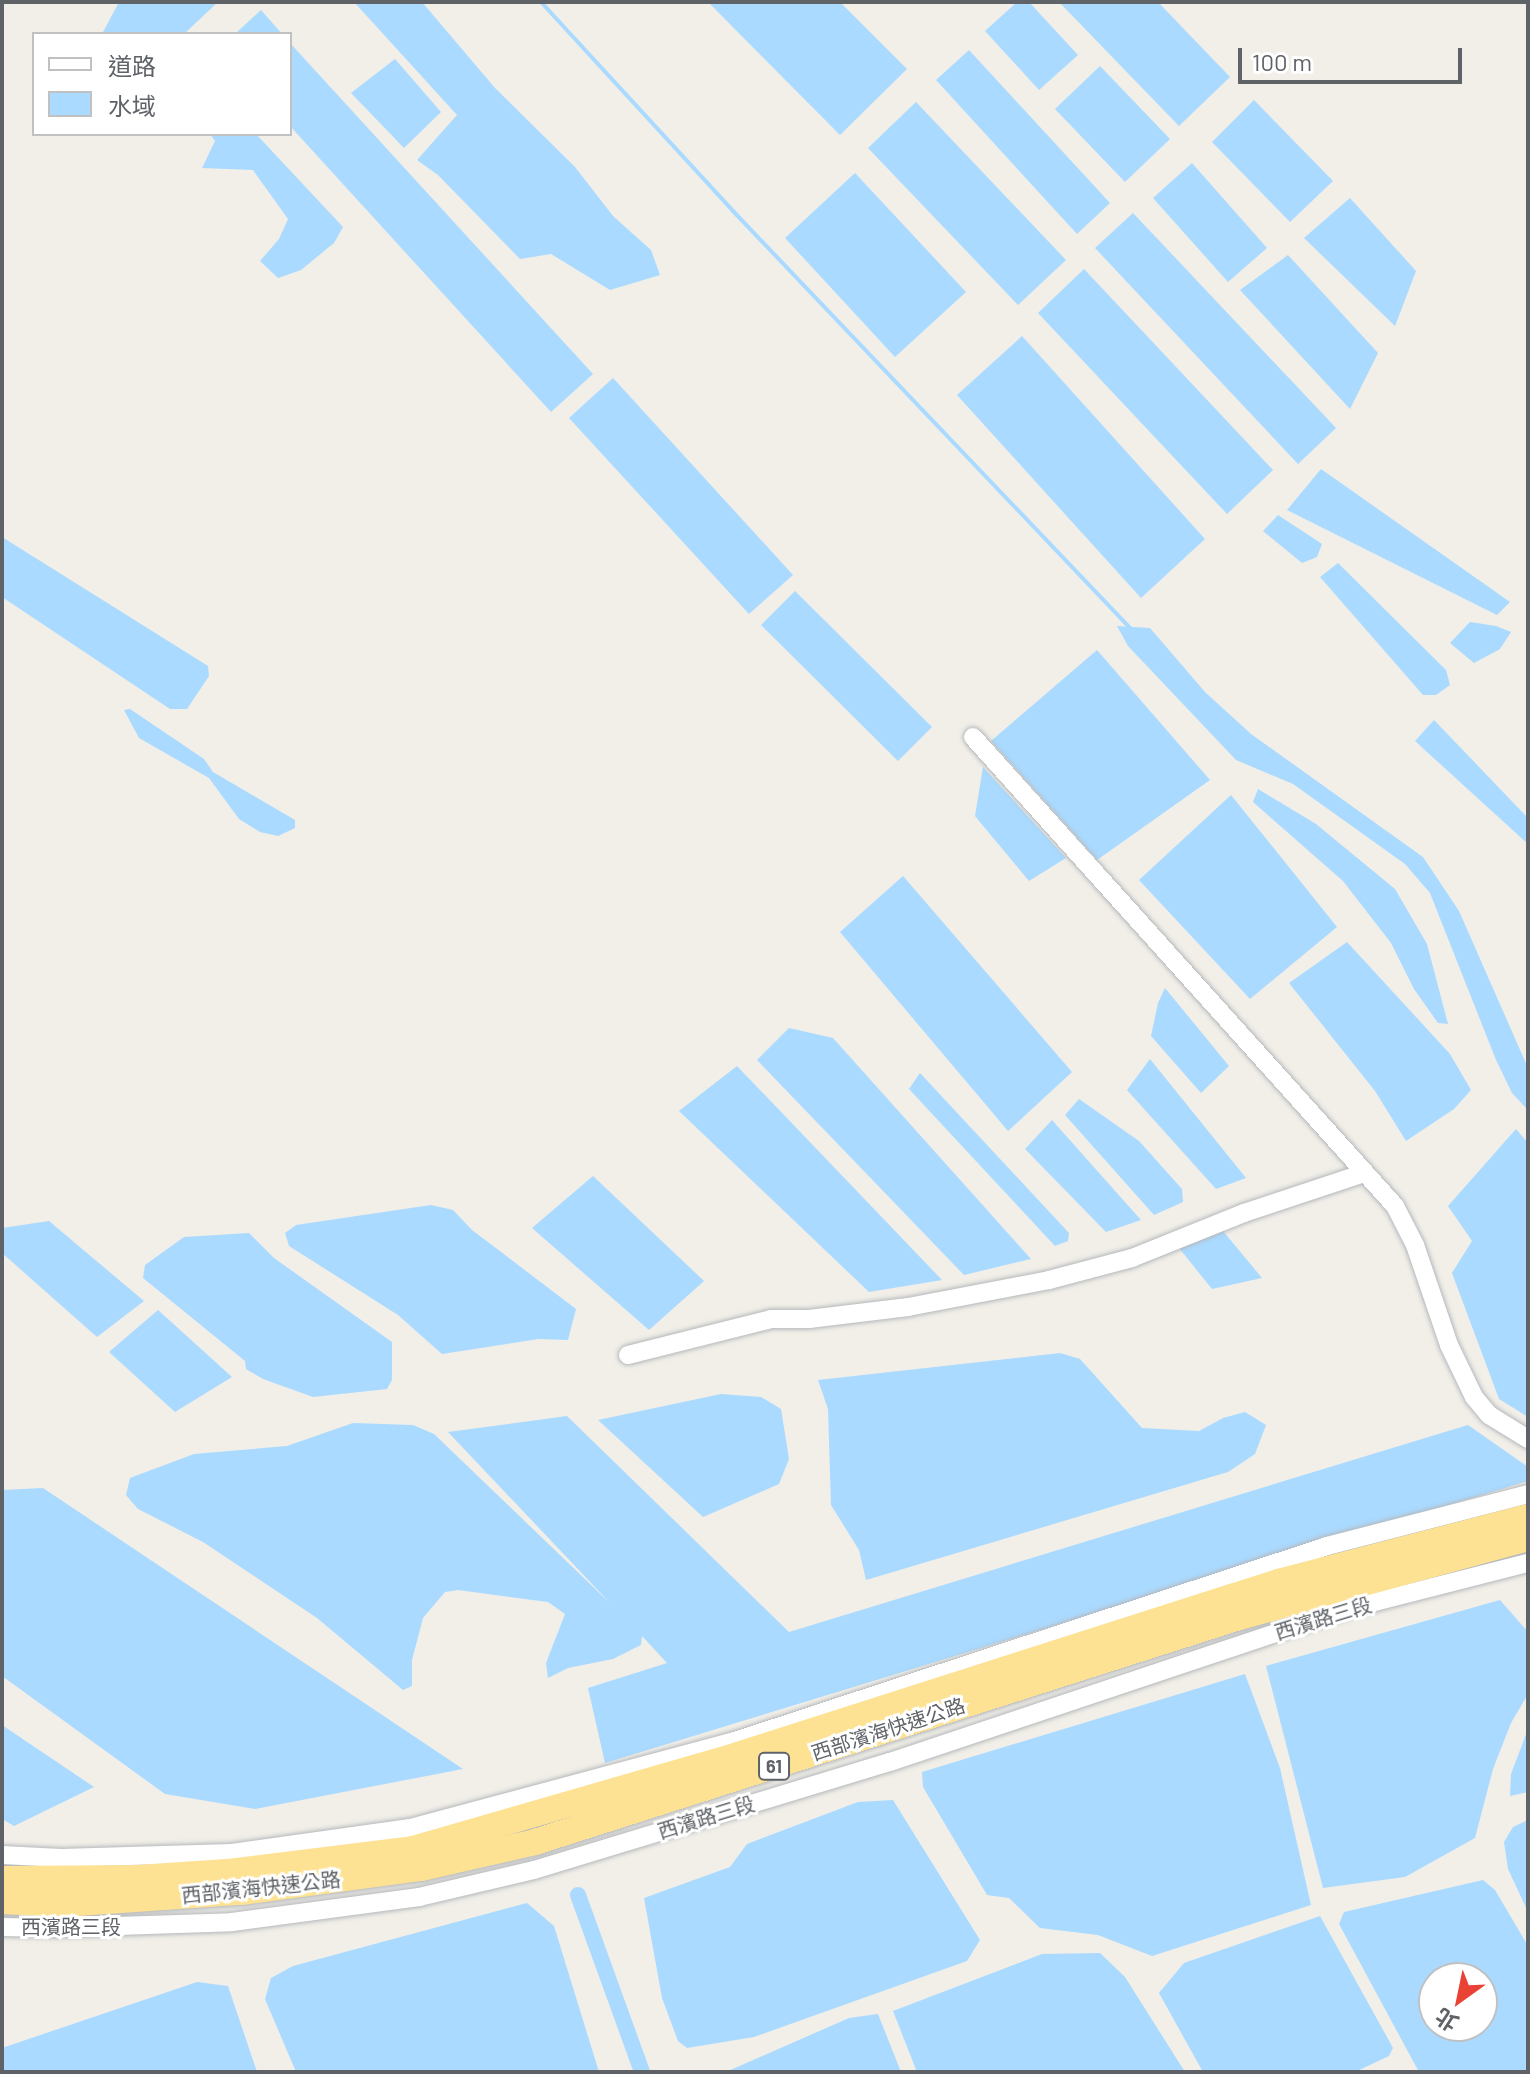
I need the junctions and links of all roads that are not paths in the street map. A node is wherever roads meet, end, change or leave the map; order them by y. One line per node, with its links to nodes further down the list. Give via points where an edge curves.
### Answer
1 (973, 737): 2 (street)
2 (1364, 1173): 3 (street, via 1132,1258 1049,1280 908,1307 771,1319); 4 (street, via 1395,1206 1415,1245 1449,1345 1474,1397 1489,1415)
3 (628, 1355)
4 (1528, 1439)
5 (1528, 1494): 9 (street, via 1327,1546 735,1741 410,1828 232,1853)
6 (1528, 1517): 10 (highway, 西部濱海快速公路 / 61, via 1278,1582 738,1755 413,1849 237,1871)
7 (1528, 1538): 11 (highway, 西部濱海快速公路 / 61, via 1239,1617 535,1842 421,1868 241,1892 63,1904)
8 (1528, 1563): 12 (street, 西濱路三段, via 1347,1609 890,1762 534,1870 419,1897 246,1920)
9 (2, 1855)
10 (2, 1879)
11 (2, 1901)
12 (2, 1927)

